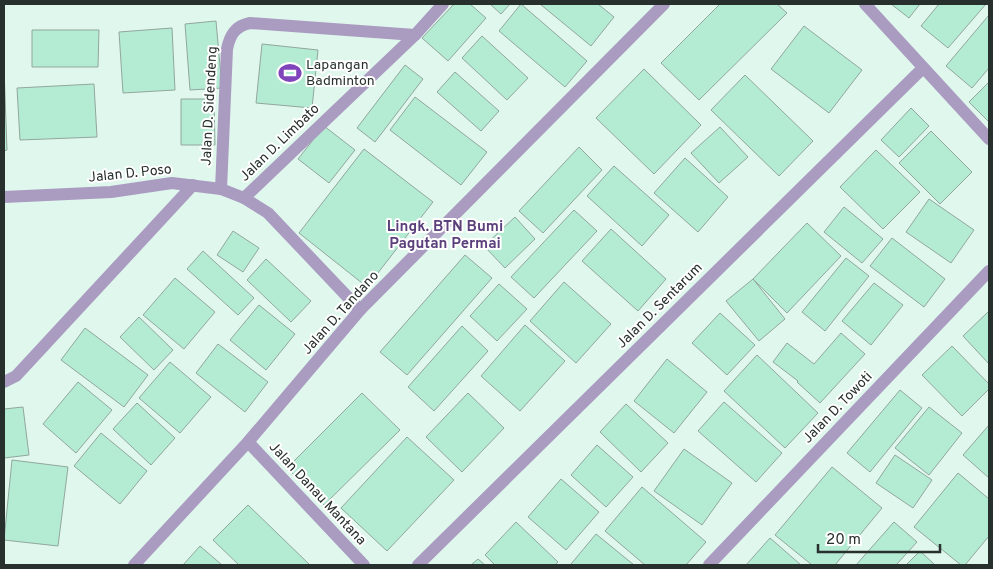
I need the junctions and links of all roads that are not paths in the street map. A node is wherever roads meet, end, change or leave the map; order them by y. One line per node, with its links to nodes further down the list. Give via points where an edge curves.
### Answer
1 (443, 4): 4 (street, Jalan D. Limbato)
2 (664, 4): 12 (street, Jalan D. Tandano)
3 (865, 4): 5 (street)
4 (415, 34): 8 (street, Jalan D. Sidendeng, via 250,23 239,27 230,37 228,49); 10 (street, Jalan D. Limbato)
5 (923, 68): 6 (street); 17 (street, Jalan D. Sentarum)
6 (989, 139)
7 (193, 185): 8 (street, Jalan D. Poso); 9 (street, Jalan D. Poso); 13 (street, via 16,376)
8 (221, 189): 10 (street, Jalan D. Poso)
9 (4, 197)
10 (244, 198): 12 (street, Jalan D. Poso, via 268,213)
11 (989, 271): 18 (street, Jalan D. Towoti)
12 (360, 310): 14 (street, Jalan D. Tandano)
13 (4, 382)
14 (248, 442): 15 (street, Jalan D. Tandano); 16 (street, Jalan Danau Mantana)
15 (134, 565)
16 (364, 565)
17 (418, 565)
18 (709, 565)

